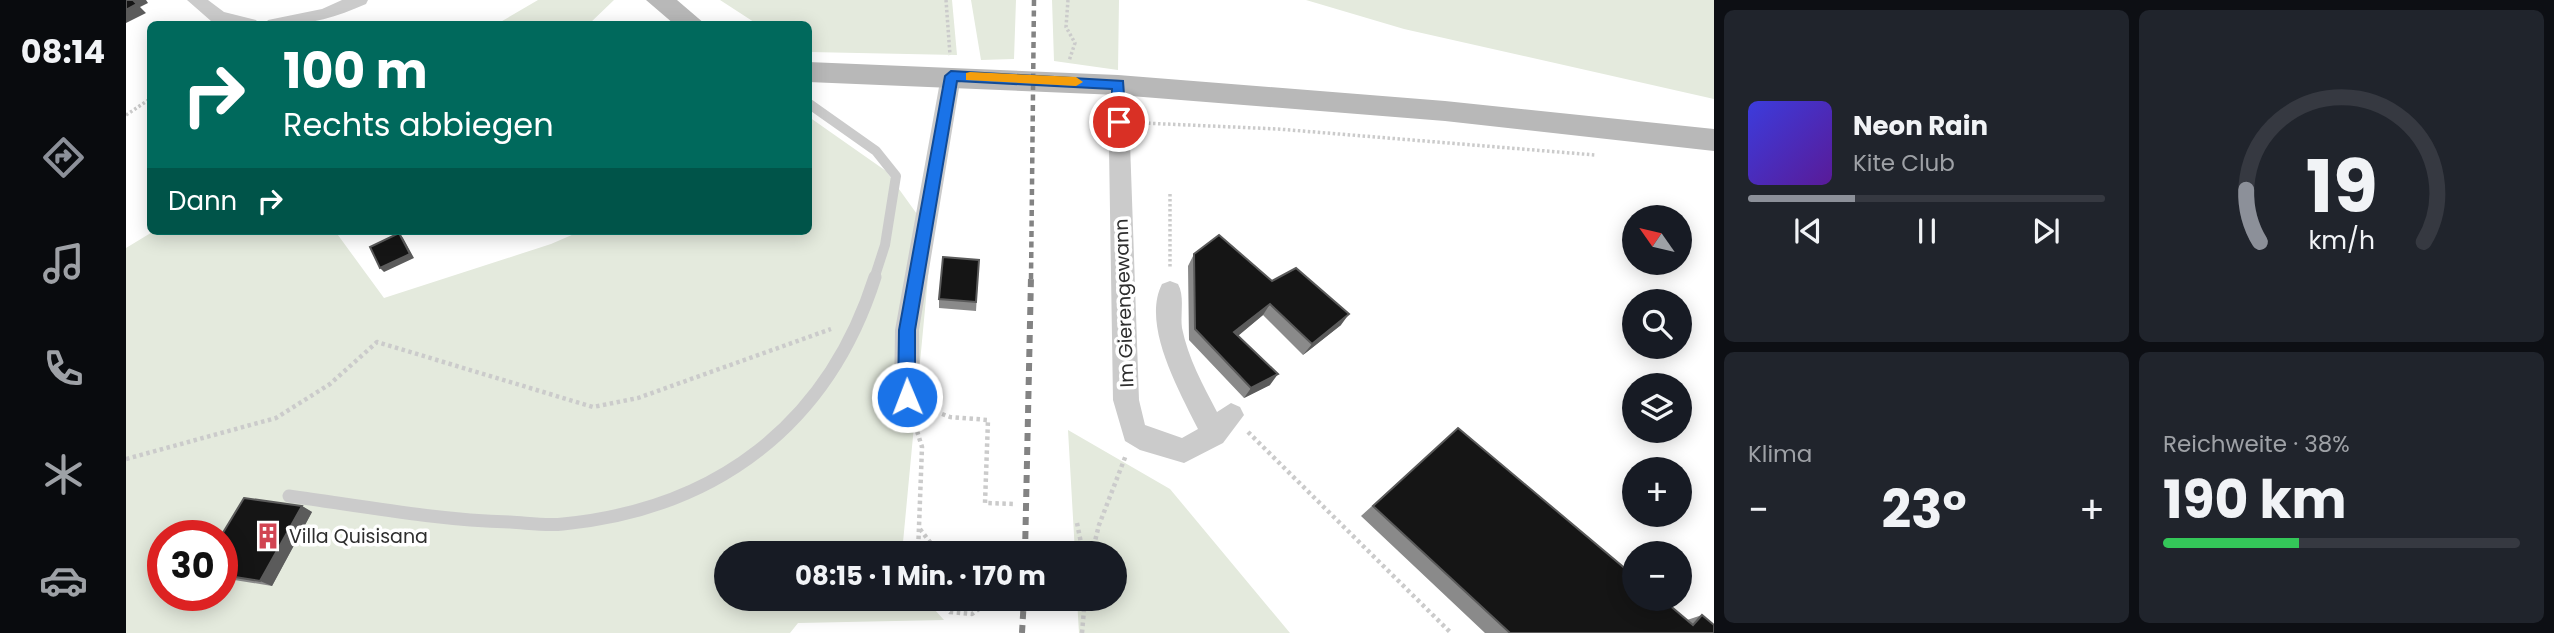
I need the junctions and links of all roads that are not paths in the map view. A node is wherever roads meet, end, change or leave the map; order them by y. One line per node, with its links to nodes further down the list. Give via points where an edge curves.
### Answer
1 (196, 0): 4 (street, via 218,17)
2 (359, 0): 5 (street, via 326,14)
3 (659, 0): 6 (main road)
4 (236, 21)
5 (290, 21)
6 (687, 21)
7 (812, 72): 8 (main road)
8 (951, 76): 9 (main road); 13 (street, via 907,330)
9 (1118, 85): 11 (main road, via 1445,111); 12 (street, Im Gierengewann, via 1126,400 1134,432 1184,451 1222,425 1170,338)
10 (812, 106): 14 (lane, via 876,151 896,176 892,213 880,271 862,318 828,381 785,432 738,470 687,496 626,516 562,524 458,519)
11 (1714, 140)
12 (1170, 291)
13 (907, 397)
14 (289, 496)

